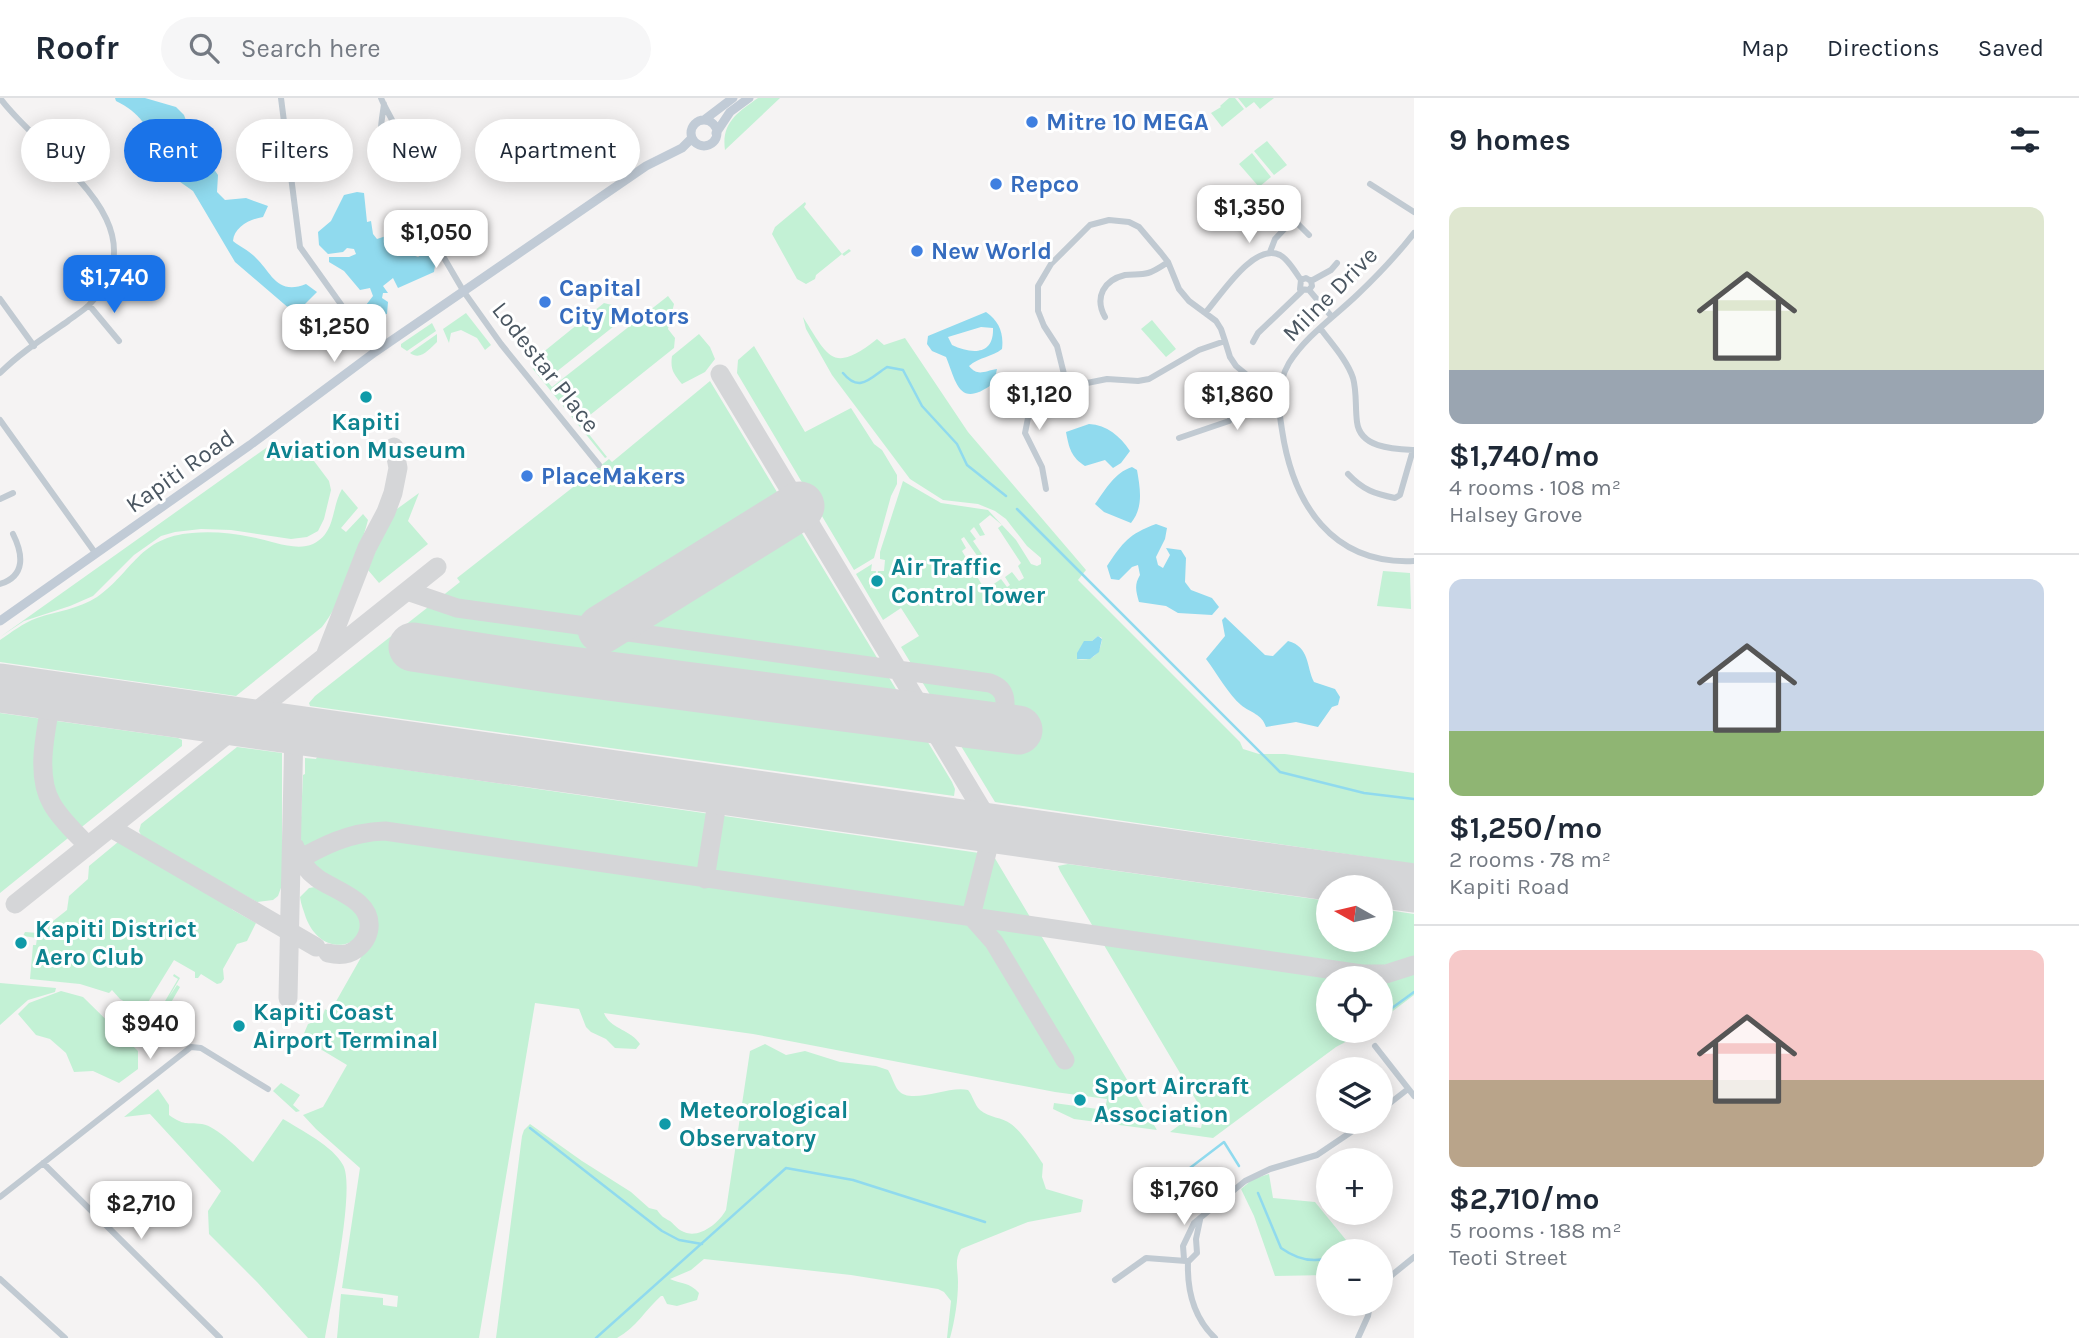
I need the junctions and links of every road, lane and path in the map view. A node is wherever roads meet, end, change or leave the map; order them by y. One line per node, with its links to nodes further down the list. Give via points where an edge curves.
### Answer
1 (0, 98): 22 (street, via 26,129 70,167 108,223 114,258 111,271)
2 (281, 98): 31 (street, via 300,247)
3 (733, 98): 6 (main road)
4 (750, 98): 7 (main road, via 730,112)
5 (382, 101): 5 (street, via 382,145 394,158 401,148 399,137)
6 (704, 120): 7 (main road, via 713,124); 8 (main road, via 693,126)
7 (716, 134): 8 (main road, via 706,146)
8 (692, 138): 20 (main road, Kapiti Road)
9 (1370, 184): 10 (street)
10 (1414, 212)
11 (1414, 233): 25 (street, Milne Drive)
12 (430, 234): 20 (street, Lodestar Place)
13 (1309, 235): 14 (street, via 1292,221)
14 (1270, 252): 17 (street, via 1288,261); 23 (street, via 1252,259)
15 (1168, 262): 23 (street, via 1179,289); 24 (street, via 1149,273 1125,275 1107,283 1100,300); 34 (street, via 1139,227 1120,219 1090,225 1051,264 1037,294 1038,311 1057,346)
16 (1337, 262): 18 (street)
17 (1301, 280): 18 (street); 19 (street, via 1299,286)
18 (1311, 281): 19 (street)
19 (1306, 290): 25 (street); 29 (street)
20 (464, 292): 31 (main road, Kapiti Road); 39 (street, Lodestar Place)
21 (0, 299): 30 (street)
22 (89, 305): 27 (street); 30 (street)
23 (1206, 312): 28 (street)
24 (1105, 317)
25 (1332, 317): 26 (street, Milne Drive)
26 (1320, 328): 35 (street, Milne Drive, via 1300,347); 38 (street, via 1353,378 1357,425 1363,438)
27 (119, 341)
28 (1225, 341): 33 (street, via 1230,357); 34 (street, via 1143,381 1107,379 1079,384)
29 (1253, 342)
30 (34, 346): 32 (street)
31 (375, 352): 45 (main road, Kapiti Road)
32 (0, 373)
33 (1247, 375): 35 (street); 37 (street, via 1238,408 1229,421)
34 (1065, 378): 41 (street, via 1035,402 1025,433 1042,467)
35 (1281, 383): 46 (street, Milne Drive, via 1284,447 1299,493 1312,515 1355,550 1389,560)
36 (0, 420): 45 (street)
37 (1179, 438)
38 (1413, 450): 40 (street, via 1400,495 1395,498 1373,494)
39 (599, 465)
40 (1349, 474)
41 (1046, 489)
42 (13, 493): 43 (street)
43 (0, 499)
44 (13, 534): 47 (street, via 20,566 15,576)
45 (96, 554): 48 (main road, Kapiti Road)
46 (1414, 561)
47 (0, 584)
48 (0, 621)
49 (1375, 1046): 51 (street)
50 (268, 1089): 55 (street, via 201,1048 191,1047)
51 (1408, 1089): 52 (street); 53 (street)
52 (1414, 1096)
53 (1393, 1101)
54 (1350, 1134): 57 (street, via 1317,1156 1250,1177)
55 (43, 1163): 56 (street); 65 (street)
56 (0, 1197)
57 (1204, 1214): 59 (street, via 1197,1228 1197,1253); 59 (street, via 1186,1236 1182,1252)
58 (1414, 1257): 60 (street)
59 (1188, 1262): 62 (street, via 1146,1258); 66 (street, via 1196,1312)
60 (1393, 1274)
61 (0, 1279): 64 (street)
62 (1115, 1280)
63 (1368, 1316): 67 (street)
64 (65, 1338)
65 (220, 1338)
66 (1215, 1338)
67 (1358, 1338)

